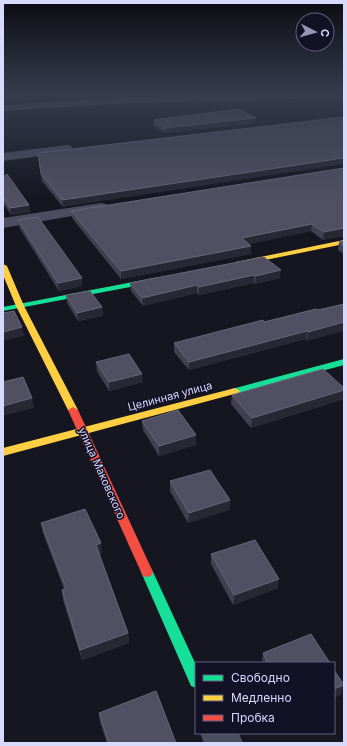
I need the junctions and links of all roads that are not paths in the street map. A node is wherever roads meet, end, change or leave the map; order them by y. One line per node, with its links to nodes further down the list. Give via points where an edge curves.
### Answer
1 (82, 148): 2 (street)
2 (3, 157)
3 (112, 206): 4 (street)
4 (3, 223)
5 (344, 242): 6 (street)
6 (228, 265)
7 (3, 266): 9 (street, улица Маковского)
8 (166, 277): 9 (street)
9 (20, 306): 10 (street); 12 (street, улица Маковского)
10 (3, 309)
11 (344, 362): 12 (street, Целинная улица)
12 (84, 431): 13 (street, Целинная улица); 14 (street, улица Маковского)
13 (3, 452)
14 (195, 679)
15 (220, 734): 16 (street)
16 (224, 743)

